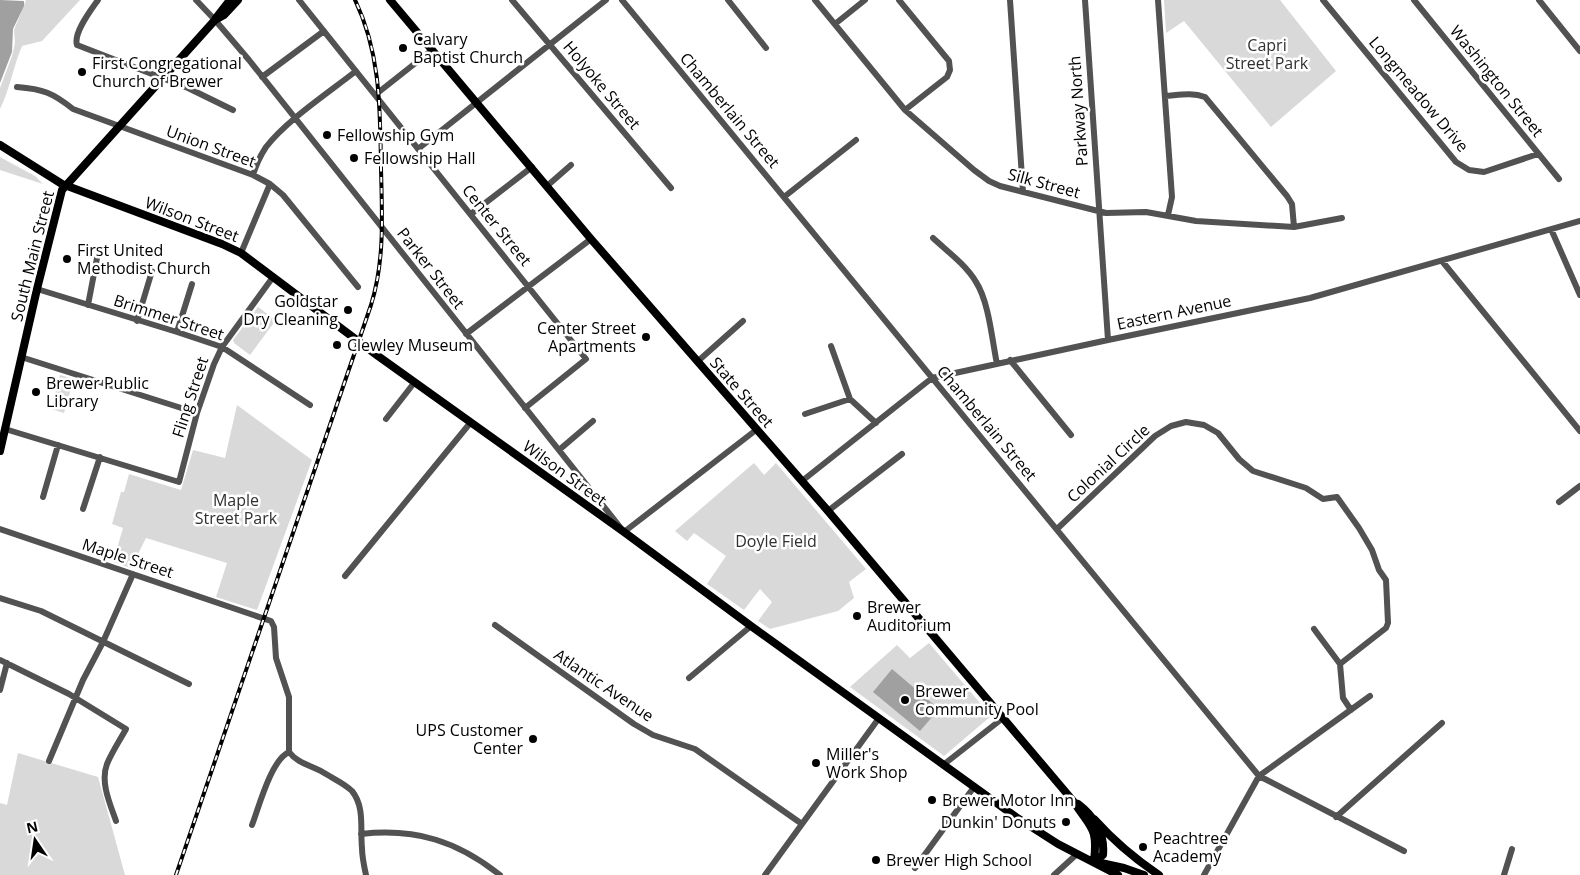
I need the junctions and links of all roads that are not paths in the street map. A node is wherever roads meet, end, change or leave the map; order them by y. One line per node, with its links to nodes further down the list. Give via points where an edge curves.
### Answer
1 (98, 0): 29 (street, via 86,17 76,43)
2 (196, 0): 20 (street, Parker Street)
3 (230, 0): 20 (main road)
4 (238, 0): 20 (main road)
5 (299, 0): 22 (street, Center Street)
6 (390, 0): 25 (main road, State Street)
7 (512, 0): 23 (street, Holyoke Street)
8 (606, 0): 23 (street)
9 (622, 0): 51 (street, Chamberlain Street)
10 (728, 0): 24 (street)
11 (815, 0): 21 (street, Silk Street)
12 (865, 0): 21 (street)
13 (899, 0): 35 (street, via 949,61 950,70 947,77)
14 (1010, 0): 50 (street)
15 (1085, 0): 52 (street, Parkway North)
16 (1158, 0): 32 (street)
17 (1323, 0): 41 (street, Longmeadow Drive, via 1456,162 1469,170 1484,172)
18 (1414, 0): 41 (street, Washington Street)
19 (1538, 0): 26 (street)
20 (215, 20): 28 (street, Parker Street); 29 (main road)
21 (835, 24): 35 (street, Silk Street)
22 (324, 31): 27 (street, Center Street); 28 (street)
23 (549, 44): 33 (street); 49 (street, Holyoke Street)
24 (766, 48)
25 (432, 50): 31 (street); 33 (main road, State Street)
26 (1580, 51)
27 (356, 71): 31 (street, Center Street); 36 (street)
28 (262, 76): 36 (street, Parker Street)
29 (163, 78): 34 (street); 37 (main road)
30 (17, 87): 37 (street, Union Street, via 36,88 73,109)
31 (375, 95): 40 (street, Center Street)
32 (1165, 96): 54 (street, via 1172,197); 57 (street, via 1196,94 1205,97 1292,204)
33 (476, 103): 40 (street); 43 (main road, State Street)
34 (233, 110)
35 (905, 110): 50 (street, Silk Street, via 974,170 995,183)
36 (295, 119): 44 (street, via 266,147); 75 (street, Parker Street)
37 (119, 128): 44 (street, Union Street); 47 (main road)
38 (856, 140): 51 (street)
39 (0, 145): 47 (main road, Wilson Street)
40 (418, 149): 53 (street, Center Street)
41 (1538, 154): 45 (street, Washington Street)
42 (571, 165): 48 (street)
43 (532, 167): 48 (main road, State Street); 53 (street)
44 (253, 176): 46 (street, Union Street)
45 (1559, 179)
46 (270, 184): 61 (street); 68 (street, Union Street, via 283,195)
47 (65, 185): 61 (main road, Wilson Street); 69 (main road, South Main Street)
48 (547, 186): 60 (main road, State Street)
49 (671, 188)
50 (1023, 192): 52 (street, Silk Street)
51 (784, 197): 83 (street, Chamberlain Street)
52 (1099, 211): 54 (street, Silk Street); 76 (street, Parkway North)
53 (471, 214): 67 (street, Center Street)
54 (1168, 215): 57 (street, Silk Street, via 1196,221)
55 (1342, 218): 57 (street, Silk Street)
56 (1580, 221): 58 (street, Eastern Avenue)
57 (1294, 227)
58 (1551, 229): 63 (street, Eastern Avenue); 70 (street)
59 (933, 238): 82 (street, via 976,281 983,295)
60 (591, 239): 67 (street); 81 (main road, State Street)
61 (241, 253): 65 (main road, Wilson Street)
62 (98, 258): 71 (street)
63 (1442, 260): 76 (street, Eastern Avenue, via 1310,298); 96 (street)
64 (152, 271): 72 (street)
65 (273, 277): 78 (street, Fling Street); 84 (main road, Wilson Street)
66 (192, 284): 74 (street)
67 (528, 286): 75 (street); 87 (street, Center Street, via 586,359)
68 (358, 287)
69 (37, 289): 71 (street, Brimmer Street); 79 (main road, South Main Street)
70 (1580, 295)
71 (88, 305): 72 (street, Brimmer Street)
72 (137, 320): 74 (street, Brimmer Street)
73 (743, 321): 81 (street)
74 (177, 332): 78 (street, Brimmer Street)
75 (466, 334): 87 (street, Parker Street)
76 (1108, 340): 80 (street, Eastern Avenue)
77 (831, 346): 85 (street)
78 (222, 347): 86 (street, Brimmer Street); 88 (street, Fling Street)
79 (21, 357): 88 (street); 94 (main road, South Main Street)
80 (1010, 360): 82 (street, Eastern Avenue); 97 (street)
81 (697, 362): 95 (main road, State Street)
82 (997, 364): 83 (street, Eastern Avenue)
83 (932, 378): 93 (street, Eastern Avenue); 110 (street, Chamberlain Street)
84 (414, 383): 90 (street); 91 (main road, Wilson Street)
85 (850, 399): 89 (street); 93 (street)
86 (310, 405)
87 (525, 408): 99 (street, Parker Street)
88 (197, 413): 102 (street, Fling Street, via 179,482)
89 (805, 414)
90 (386, 418)
91 (471, 422): 111 (main road, Wilson Street); 113 (street)
92 (594, 422): 99 (street)
93 (876, 423): 103 (street, Eastern Avenue)
94 (5, 429): 98 (street); 100 (main road, South Main Street)
95 (756, 430): 103 (main road, State Street); 111 (street)
96 (1580, 431)
97 (1071, 435)
98 (58, 444): 102 (street); 105 (street)
99 (559, 450): 111 (street, Parker Street)
100 (0, 451)
101 (902, 454): 108 (street)
102 (100, 457): 107 (street)
103 (802, 481): 108 (main road, State Street)
104 (1580, 486): 106 (street)
105 (43, 497)
106 (1559, 502)
107 (83, 509)
108 (828, 511): 129 (main road, State Street)
109 (0, 529): 112 (street, Maple Street)
110 (1057, 529): 121 (street, Colonial Circle, via 1154,436 1186,422 1204,425 1218,434 1253,471 1306,488 1323,499 1337,497 1372,550 1386,580 1389,618 1386,628); 134 (street, Chamberlain Street)
111 (624, 532): 116 (main road, Wilson Street)
112 (133, 574): 118 (street); 131 (street, Maple Street, via 267,618 274,625 276,658 290,701)
113 (345, 576)
114 (0, 598): 118 (street, via 41,611)
115 (495, 625): 140 (street, Atlantic Avenue, via 634,724 654,735 695,749)
116 (751, 626): 122 (street); 128 (main road, Wilson Street)
117 (1314, 628): 121 (street)
118 (103, 642): 123 (street); 126 (street)
119 (0, 660): 120 (street)
120 (7, 664): 124 (street); 126 (street)
121 (1340, 664): 127 (street, via 1343,698)
122 (689, 678)
123 (189, 684)
124 (0, 690)
125 (1370, 696): 127 (street)
126 (75, 698): 132 (street); 139 (street, via 126,729 107,764 104,777)
127 (1351, 710): 134 (street)
128 (879, 718): 133 (main road, Wilson Street); 140 (street)
129 (1003, 718): 133 (street); 136 (main road, State Street)
130 (1442, 723): 137 (street)
131 (289, 752): 141 (street, via 283,755 275,768); 142 (street, via 297,760 319,769 351,791 358,801)
132 (50, 761)
133 (943, 765): 135 (main road, Wilson Street)
134 (1259, 776): 137 (street); 155 (street)
135 (974, 787): 145 (main road, Wilson Street, via 1032,828); 147 (street)
136 (1074, 802): 138 (main road, State Street); 146 (main road, State Street, via 1094,832)
137 (1336, 817): 144 (street)
138 (1094, 819): 146 (main road, State Street, via 1104,845 1103,855); 154 (main road, via 1106,833)
139 (116, 821)
140 (802, 824): 150 (street)
141 (252, 825)
142 (361, 834): 148 (street); 149 (street, via 381,832 447,842)
143 (1512, 849): 156 (street)
144 (1404, 851)
145 (1077, 854): 146 (main road, Wilson Street); 151 (street)
146 (1094, 861): 152 (main road, Wilson Street); 153 (main road, Wilson Street)
147 (915, 868)
148 (366, 875)
149 (500, 875)
150 (765, 875)
151 (1054, 875)
152 (1118, 875)
153 (1144, 875)
154 (1159, 875)
155 (1204, 875)
156 (1504, 875)

